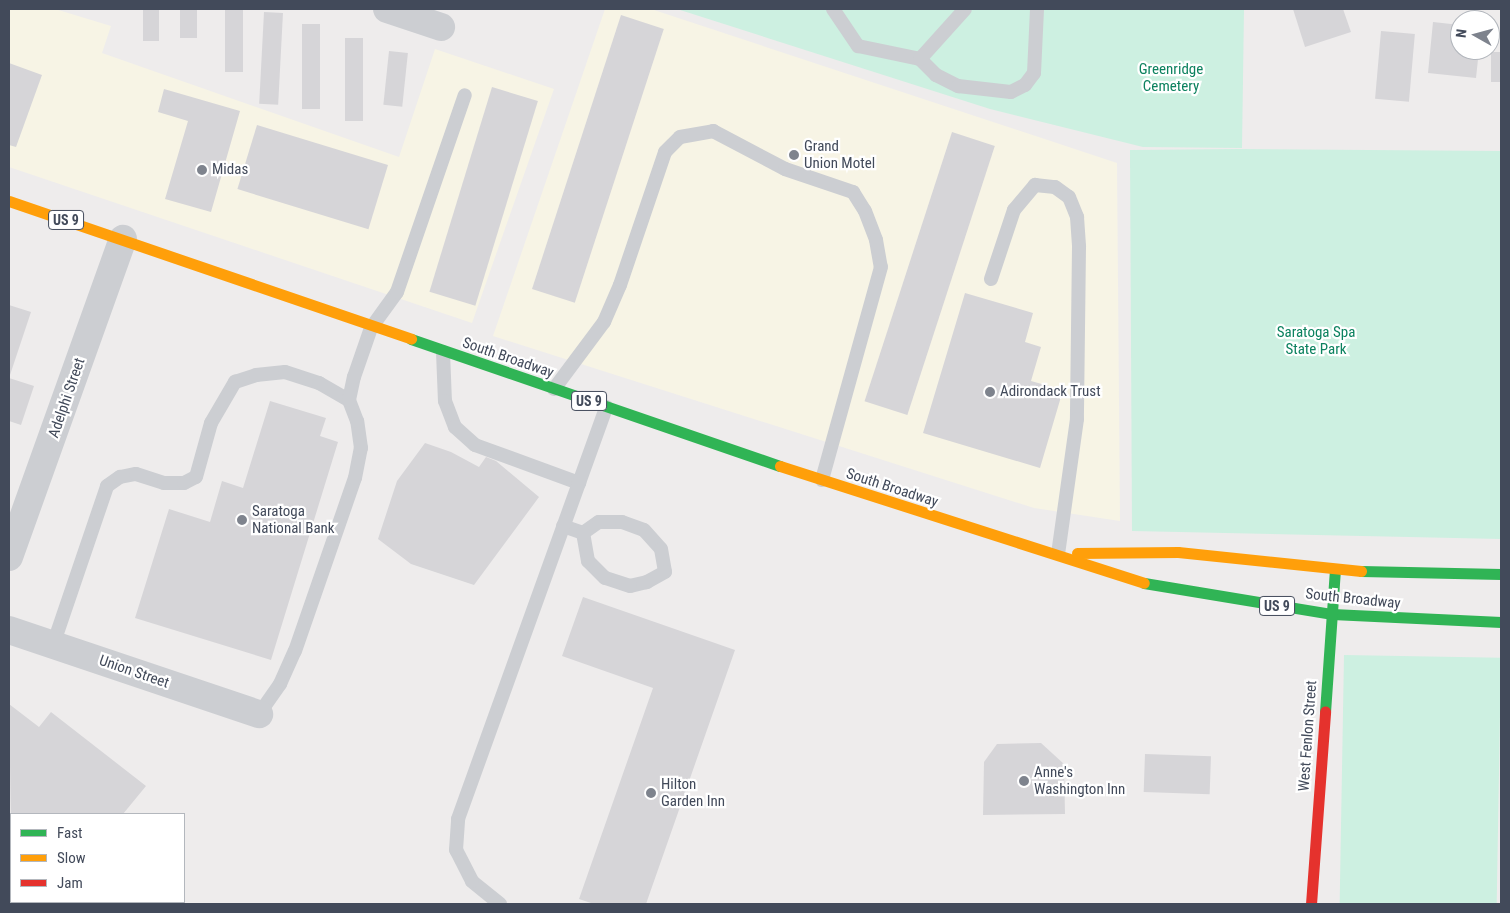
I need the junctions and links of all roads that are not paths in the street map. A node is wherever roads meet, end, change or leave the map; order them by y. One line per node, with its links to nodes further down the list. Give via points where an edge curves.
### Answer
1 (387, 9): 5 (street)
2 (833, 9): 6 (lane, via 858,46)
3 (965, 9): 6 (lane)
4 (1038, 9): 6 (lane, via 1034,73 1024,85 1011,92 958,86 936,75)
5 (441, 27)
6 (920, 59)
7 (465, 95): 11 (lane, via 397,292)
8 (9, 201): 9 (main road, South Broadway / US 9)
9 (123, 239): 11 (main road, South Broadway / US 9); 21 (street, Adelphi Street)
10 (991, 279): 20 (lane, via 1014,210 1035,185 1055,187 1069,197 1077,217 1079,248 1077,419)
11 (370, 328): 12 (main road, South Broadway / US 9); 14 (lane)
12 (443, 352): 13 (main road, South Broadway / US 9); 17 (lane, via 445,401 454,427 475,445)
13 (554, 389): 15 (main road, South Broadway / US 9); 16 (lane, via 604,322 620,285 665,152 680,137 713,131 784,168 853,192 865,211 876,240 881,266)
14 (349, 400): 27 (lane, via 319,383 285,372 256,375 235,382 211,423 196,476 184,482 164,483 136,474 120,477 107,486); 28 (lane, via 357,421 361,448 355,478 295,651 280,684)
15 (606, 407): 16 (main road, South Broadway / US 9); 17 (lane)
16 (822, 480): 20 (main road, South Broadway / US 9, via 974,531)
17 (579, 483): 18 (lane)
18 (564, 526): 19 (lane); 29 (lane, via 458,819 456,850 472,881)
19 (583, 534): 19 (lane, via 588,561 605,578 630,586 647,582 665,572 661,549 644,530 622,522 599,522)
20 (1058, 554): 22 (main road, South Broadway / US 9, via 1178,552); 24 (main road, South Broadway / US 9, via 1156,587)
21 (9, 557)
22 (1335, 570): 23 (main road, South Broadway / US 9); 24 (main road, West Fenlon Street)
23 (1501, 574)
24 (1332, 614): 25 (main road, South Broadway / US 9); 30 (main road, West Fenlon Street)
25 (1501, 622)
26 (9, 630): 27 (street, Union Street)
27 (53, 645): 28 (street, Union Street)
28 (258, 714)
29 (500, 904)
30 (1311, 904)

